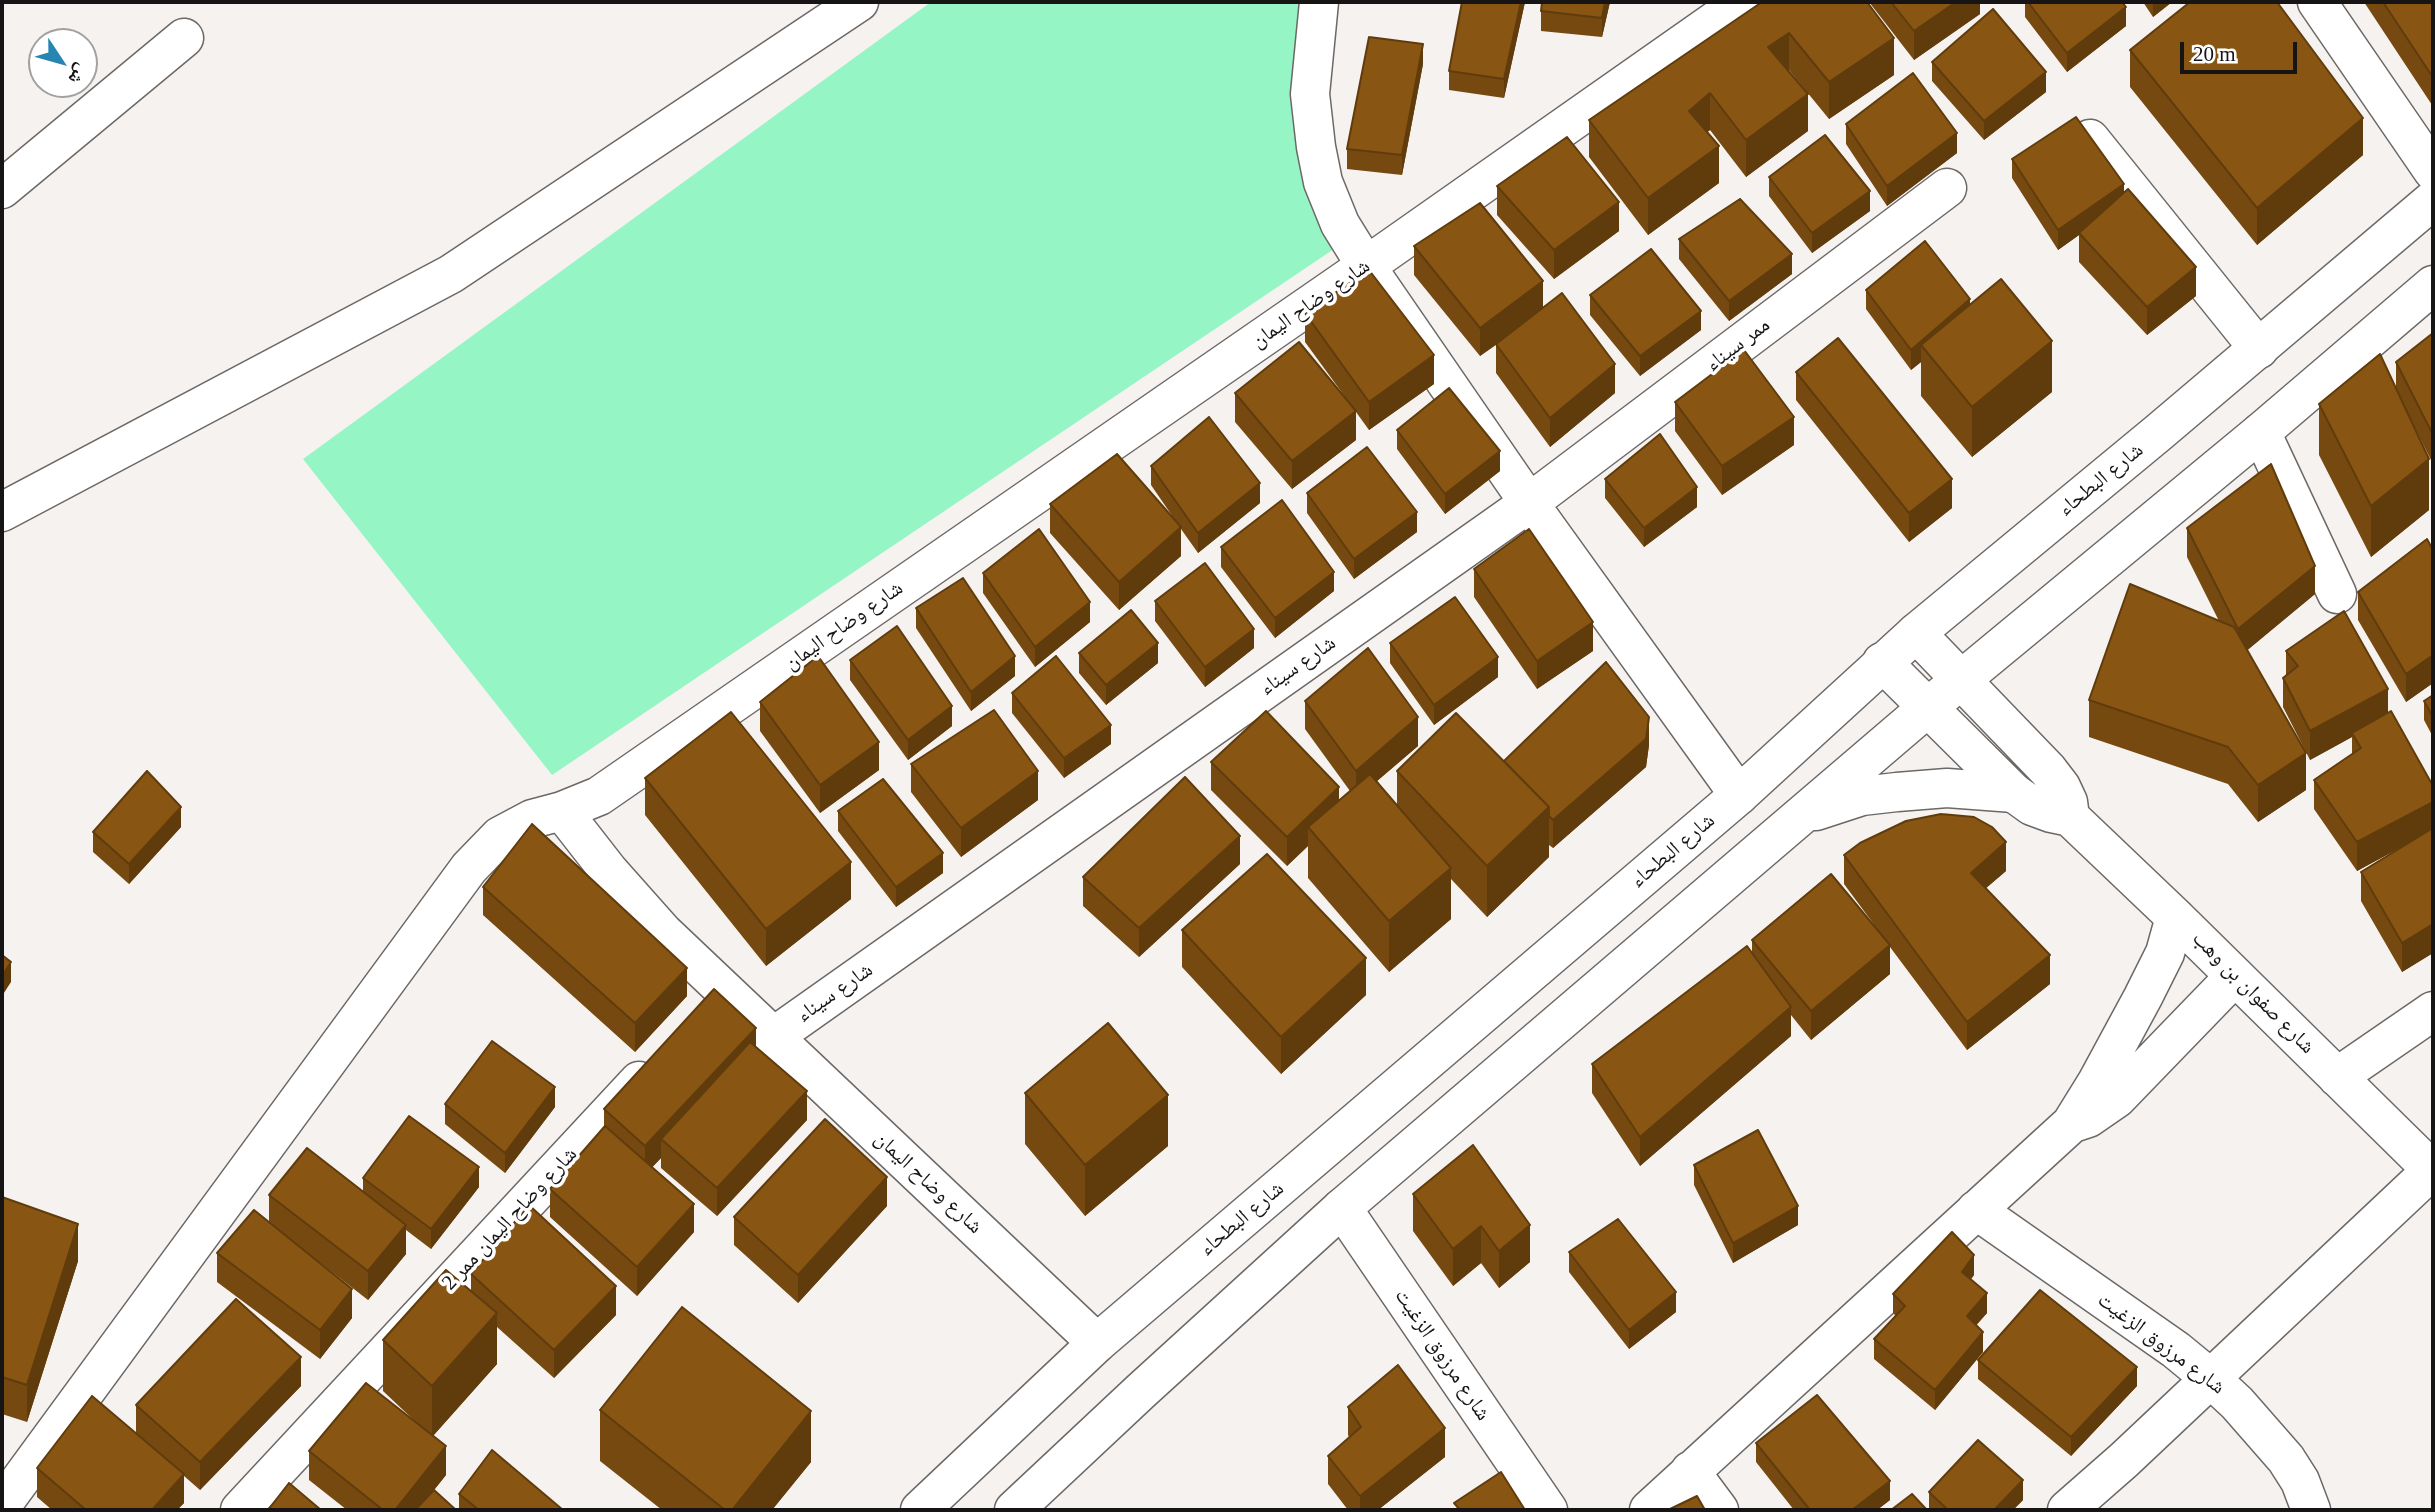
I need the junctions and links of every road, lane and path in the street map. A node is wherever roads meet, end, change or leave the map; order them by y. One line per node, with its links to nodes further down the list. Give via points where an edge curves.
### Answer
1 (859, 2): 16 (street, via 451,274)
2 (1319, 2): 11 (street, via 1310,94 1316,148 1323,182 1340,224)
3 (1742, 2): 11 (street, شارع وضاح اليمان)
4 (2317, 2): 7 (street)
5 (184, 38): 9 (street)
6 (2090, 139): 13 (street)
7 (2433, 171)
8 (1947, 188): 15 (street, ممر سيناء)
9 (2, 189)
10 (2433, 200): 13 (street, شارع البطحاء)
11 (1366, 266): 15 (street); 24 (street, شارع وضاح اليمان, via 599,796)
12 (2433, 285): 14 (street)
13 (2259, 349): 18 (street, شارع البطحاء)
14 (2261, 432): 17 (street); 20 (street)
15 (1529, 503): 23 (street); 30 (street, شارع سيناء)
16 (2, 512)
17 (2337, 594)
18 (1916, 633): 19 (street, شارع البطحاء); 20 (street, شارع صفوان بن وهب)
19 (1882, 662): 21 (street, شارع صفوان بن وهب); 23 (street, شارع البطحاء)
20 (1961, 681): 21 (street); 26 (street, شارع صفوان بن وهب, via 2061,787)
21 (1927, 708): 22 (street, شارع صفوان بن وهب); 25 (street)
22 (2014, 793): 25 (street, via 1947,788 1897,792 1862,796); 26 (street, شارع صفوان بن وهب, via 2032,806)
23 (1739, 795): 37 (street, شارع البطحاء)
24 (562, 811): 30 (street, شارع وضاح اليمان, via 714,1000); 40 (street, via 532,819 500,836 470,868)
25 (1798, 817): 35 (street)
26 (2070, 817): 27 (street, شارع صفوان بن وهب)
27 (2175, 917): 28 (street, شارع صفوان بن وهب); 33 (street, via 2165,953 2143,997)
28 (2235, 975): 32 (street, شارع صفوان بن وهب); 33 (street, via 2117,1098)
29 (2433, 1011): 32 (street)
30 (773, 1037): 37 (street, شارع وضاح اليمان)
31 (667, 1051): 42 (street, شارع وضاح اليمان ممر 2)
32 (2337, 1077): 34 (street, شارع صفوان بن وهب)
33 (2071, 1124): 36 (street)
34 (2433, 1171): 38 (street)
35 (1342, 1208): 41 (street, شارع مرزوق الزغيت); 44 (street)
36 (1976, 1210): 38 (street, شارع مرزوق الزغيت); 39 (street)
37 (1097, 1343): 43 (street, شارع البطحاء)
38 (2210, 1378): 47 (street); 48 (street, شارع مرزوق الزغيت, via 2286,1459)
39 (1690, 1471): 45 (street); 46 (street)
40 (2, 1505)
41 (1545, 1506)
42 (240, 1510)
43 (920, 1510)
44 (1014, 1510)
45 (1649, 1510)
46 (1719, 1510)
47 (2067, 1510)
48 (2311, 1510)

